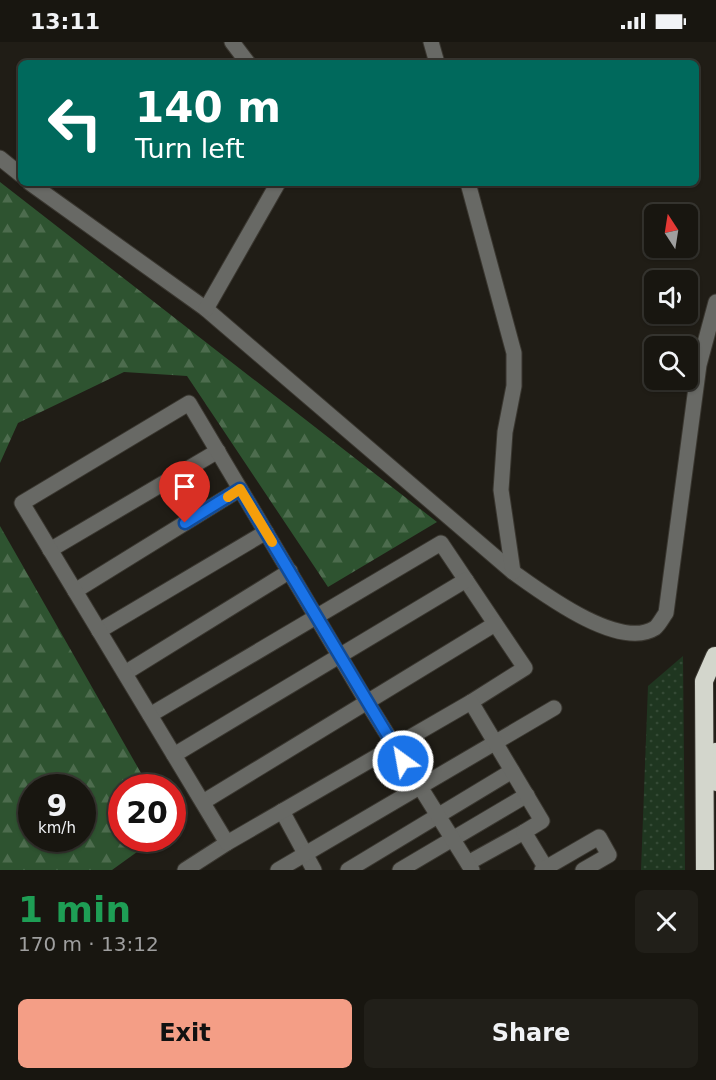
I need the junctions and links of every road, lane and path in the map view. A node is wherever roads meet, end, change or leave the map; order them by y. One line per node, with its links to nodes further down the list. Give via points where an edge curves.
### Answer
1 (232, 42): 3 (lane)
2 (431, 42): 4 (lane)
3 (246, 60)
4 (436, 60)
5 (0, 158): 6 (lane)
6 (18, 173)
7 (34, 186): 11 (lane)
8 (276, 186): 11 (lane)
9 (469, 186): 17 (lane, via 514,353 514,386 505,432 501,490)
10 (716, 302): 17 (lane, via 699,365 666,613 656,628 635,634 609,628 559,605)
11 (206, 309): 17 (lane)
12 (218, 451): 13 (lane); 15 (lane); 15 (lane, via 189,403 22,503)
13 (240, 489): 14 (lane); 19 (lane)
14 (266, 532): 16 (lane); 22 (lane)
15 (50, 550): 19 (lane)
16 (290, 572): 20 (lane); 25 (lane)
17 (513, 572)
18 (466, 580): 20 (lane, via 441,543); 21 (lane); 24 (lane)
19 (75, 591): 22 (lane)
20 (317, 616): 24 (lane); 29 (lane)
21 (495, 624): 26 (lane); 27 (lane, via 525,668)
22 (99, 631): 25 (lane)
23 (715, 649): 34 (highway); 52 (highway, via 704,681)
24 (340, 655): 26 (lane); 32 (lane)
25 (125, 673): 29 (lane)
26 (367, 702): 31 (lane); 37 (lane)
27 (471, 702): 30 (lane); 31 (lane)
28 (554, 708): 30 (lane)
29 (150, 716): 32 (lane)
30 (494, 741): 33 (lane); 35 (lane)
31 (394, 747): 35 (lane); 38 (lane)
32 (174, 755): 37 (lane)
33 (512, 771): 36 (lane); 39 (lane)
34 (716, 782)
35 (421, 788): 39 (lane); 43 (lane)
36 (526, 795): 40 (lane, via 542,820); 41 (lane)
37 (203, 802): 42 (lane)
38 (282, 811): 42 (lane); 43 (lane)
39 (438, 815): 41 (lane); 49 (lane)
40 (524, 832): 44 (lane); 45 (lane)
41 (452, 838): 44 (lane); 50 (lane)
42 (227, 843): 46 (lane)
43 (305, 854): 47 (lane); 48 (lane)
44 (470, 866)
45 (545, 869): 51 (lane, via 599,837 609,855)
46 (185, 870)
47 (278, 870)
48 (314, 870)
49 (348, 870)
50 (400, 870)
51 (583, 870)
52 (705, 870)

